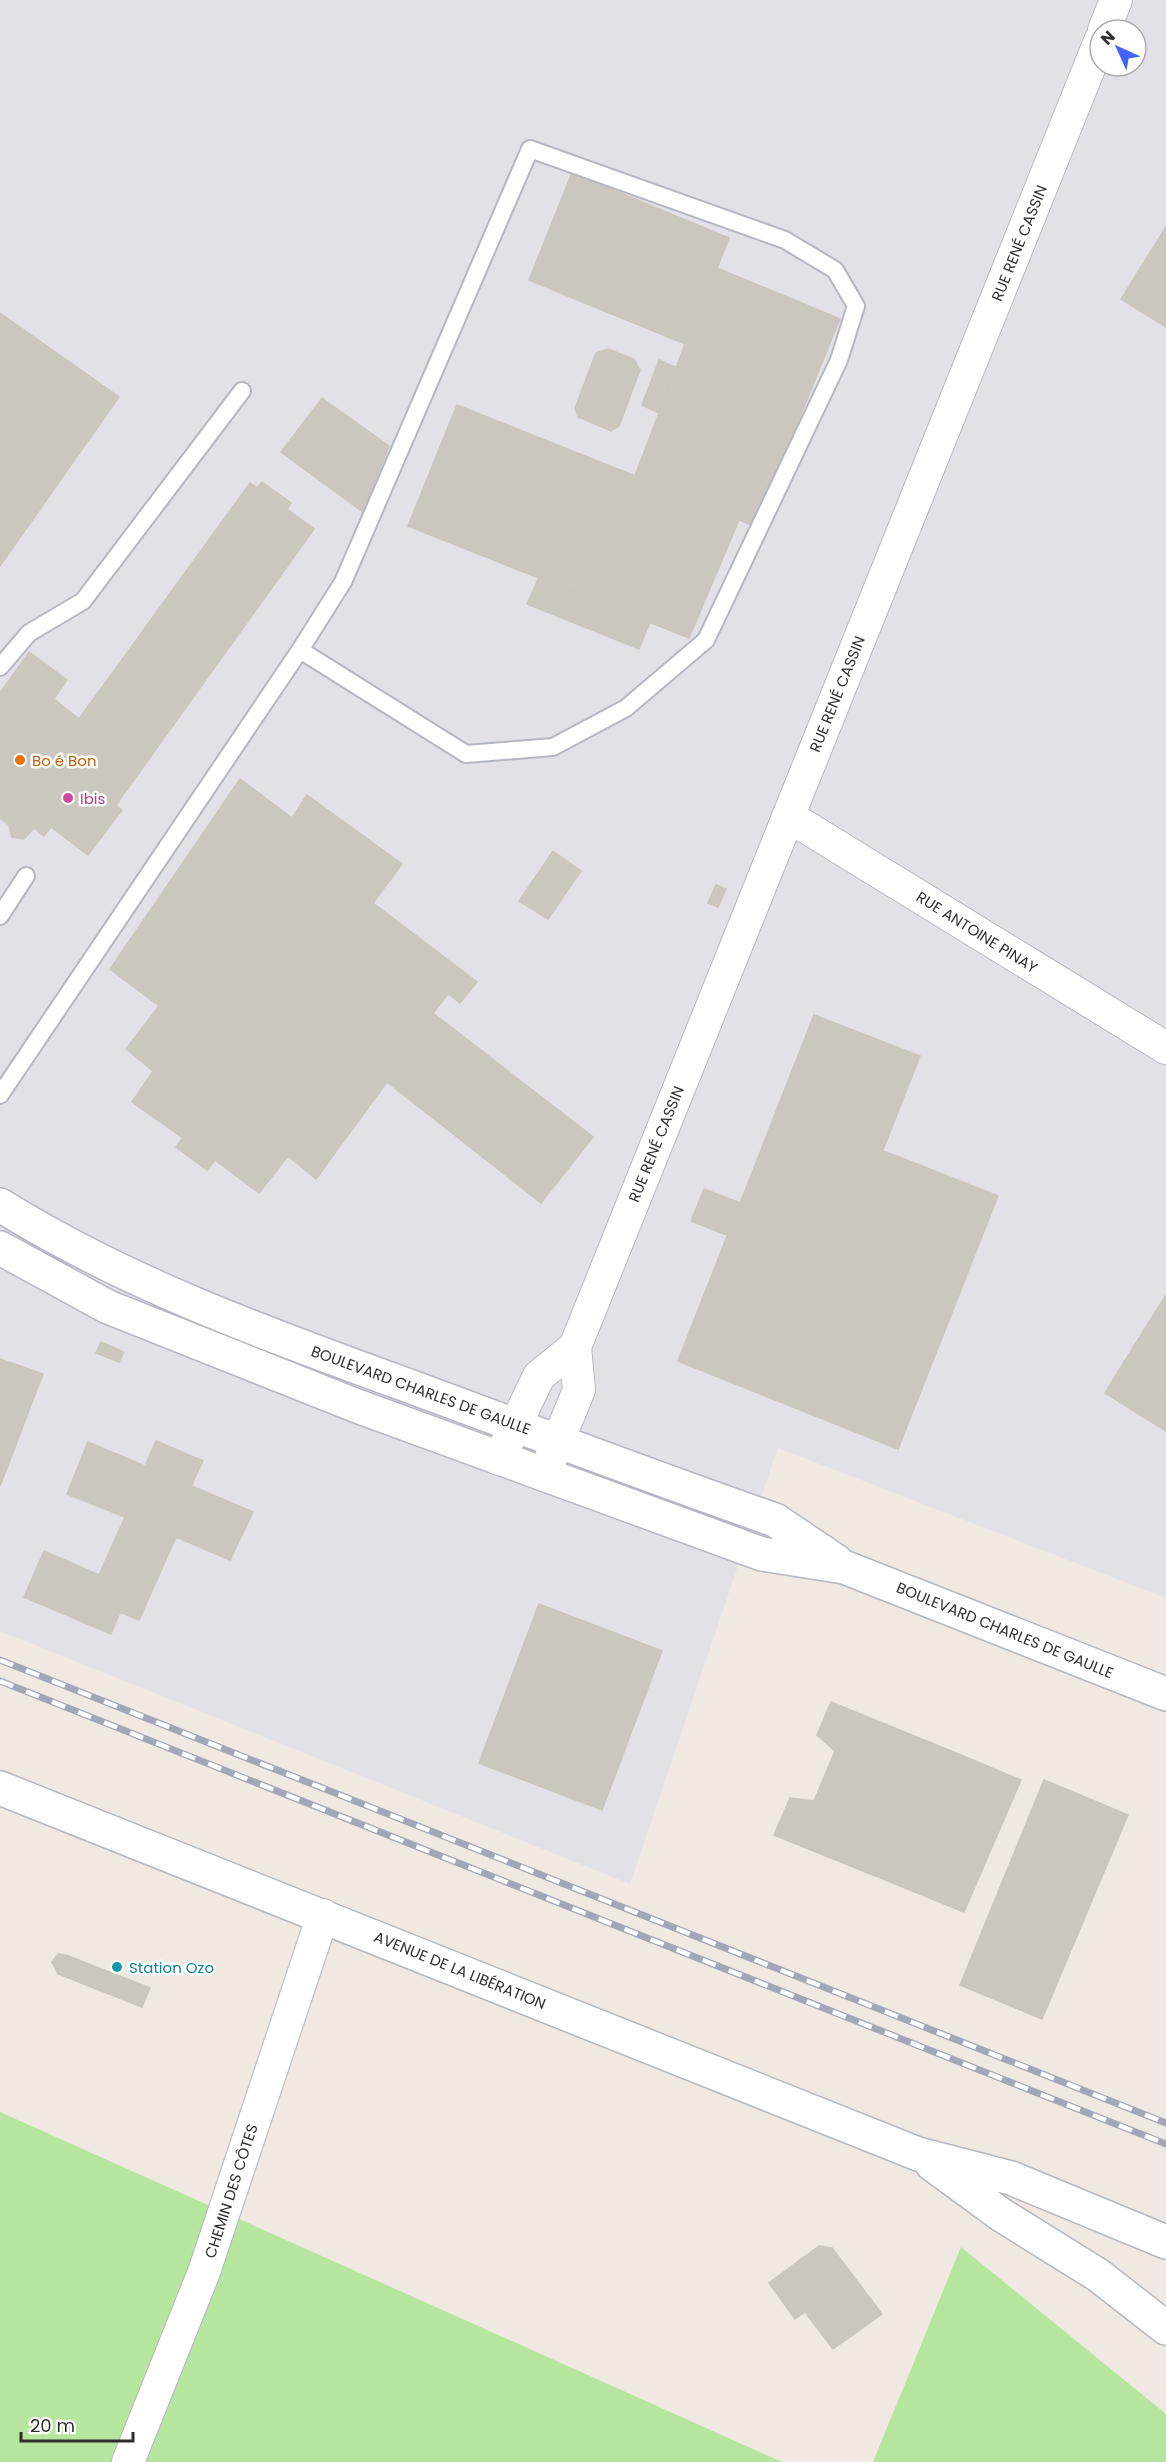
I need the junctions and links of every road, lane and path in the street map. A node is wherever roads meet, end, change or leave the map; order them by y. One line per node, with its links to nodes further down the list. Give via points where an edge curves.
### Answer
1 (1116, 0): 2 (street)
2 (1109, 18)
3 (1088, 71): 7 (street, RUE RENÉ CASSIN)
4 (242, 390): 6 (lane, via 83,601 29,633)
5 (300, 650): 5 (lane, via 343,582 530,149 785,240 835,270 856,306 839,360 706,640 626,708 552,747 466,754); 11 (lane)
6 (0, 667)
7 (788, 816): 10 (street, RUE ANTOINE PINAY); 14 (street, RUE RENÉ CASSIN)
8 (26, 876): 9 (lane)
9 (0, 916)
10 (1166, 1048)
11 (0, 1095)
12 (0, 1205): 15 (street, BOULEVARD CHARLES DE GAULLE, via 127,1275 223,1317)
13 (0, 1248): 17 (street, BOULEVARD CHARLES DE GAULLE, via 108,1307)
14 (575, 1347): 15 (street, RUE RENÉ CASSIN, via 539,1376); 16 (street, RUE RENÉ CASSIN, via 579,1390)
15 (514, 1425): 16 (street, BOULEVARD CHARLES DE GAULLE); 17 (street, RUE RENÉ CASSIN)
16 (559, 1441): 18 (street, RUE RENÉ CASSIN); 19 (street, BOULEVARD CHARLES DE GAULLE, via 775,1520)
17 (499, 1459): 18 (street, BOULEVARD CHARLES DE GAULLE)
18 (544, 1475): 19 (street, BOULEVARD CHARLES DE GAULLE, via 762,1554)
19 (844, 1567): 20 (street, BOULEVARD CHARLES DE GAULLE)
20 (1166, 1694)
21 (0, 1788): 22 (street, AVENUE DE LA LIBÉRATION)
22 (323, 1915): 23 (street, AVENUE DE LA LIBÉRATION); 26 (street, CHEMIN DES CÔTES, via 204,2272)
23 (918, 2154): 24 (street, via 1011,2178); 25 (street, via 1000,2214 1098,2275)
24 (1166, 2242)
25 (1166, 2328)
26 (128, 2462)

